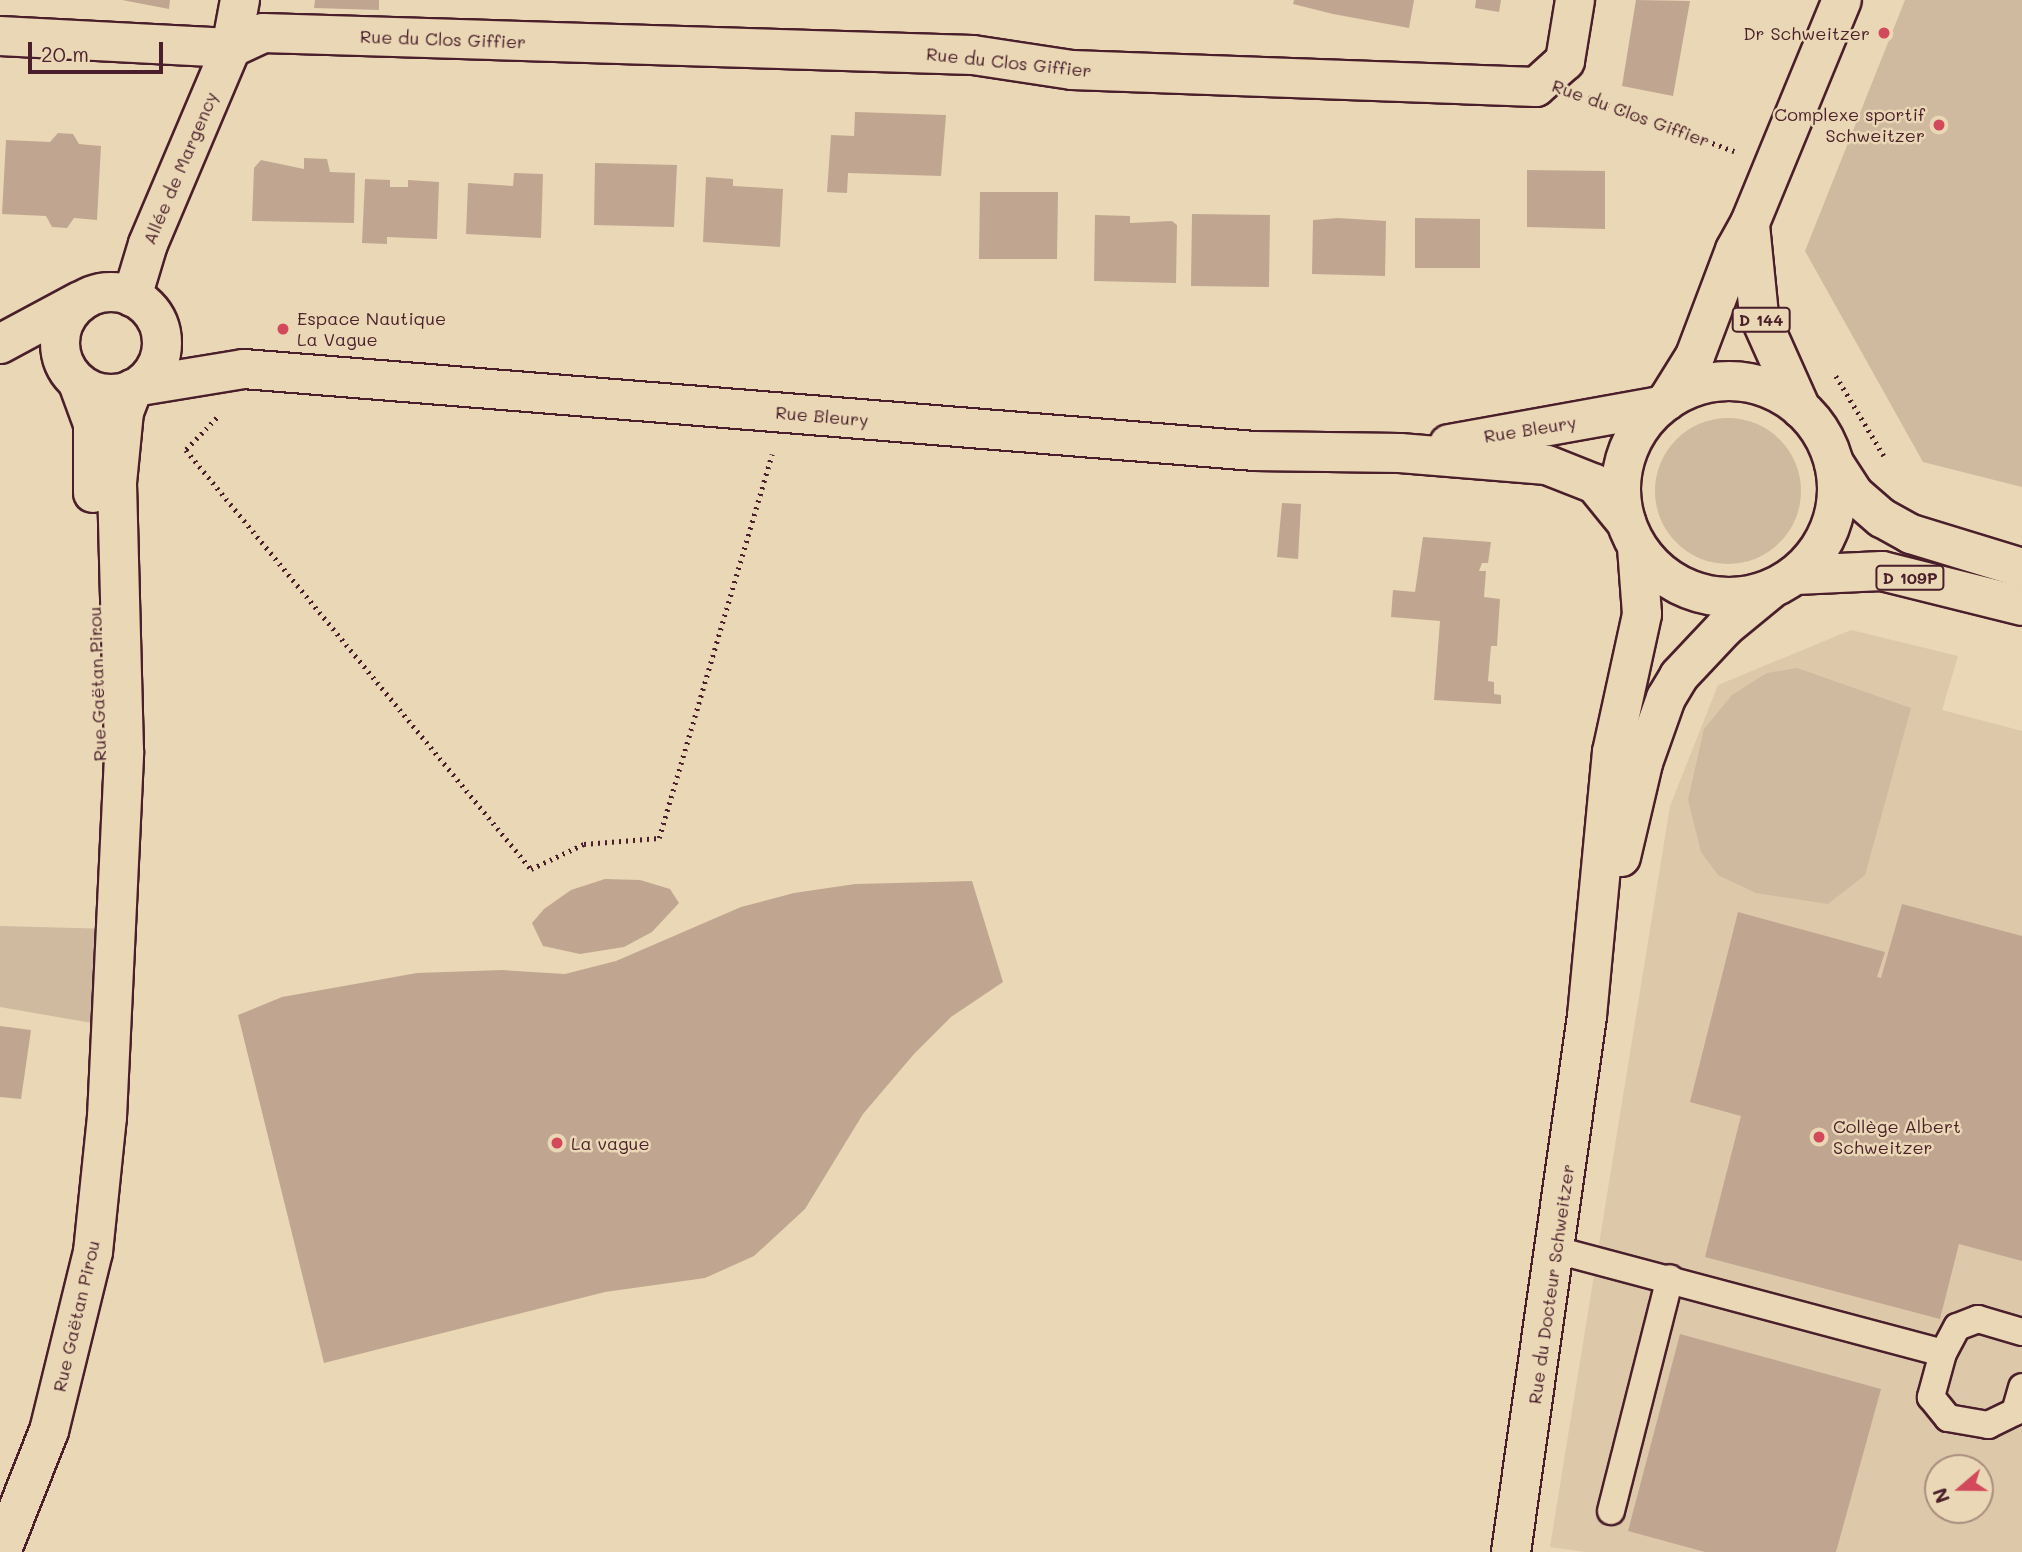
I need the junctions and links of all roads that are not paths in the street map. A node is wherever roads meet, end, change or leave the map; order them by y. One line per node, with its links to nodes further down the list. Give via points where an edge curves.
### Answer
1 (240, 0): 5 (street, Allée de Margency)
2 (1575, 0): 5 (street, Rue du Clos Giffier, via 1565,61 1536,87 1072,70 973,55 263,33)
3 (1842, 0): 6 (street, Rue du Docteur Schweitzer / D 144)
4 (0, 36): 5 (street)
5 (231, 48): 8 (street, Allée de Margency, via 148,244)
6 (1750, 223): 14 (street, Rue du Docteur Schweitzer / D 144, via 1735,250 1695,356); 15 (street, Rue du Docteur Schweitzer / D 144, via 1759,315)
7 (85, 299): 8 (street, via 117,292); 9 (street); 12 (street, via 68,316 60,338)
8 (145, 309): 11 (street, Rue Bleury, via 192,347); 13 (street, via 162,346 159,361)
9 (0, 344)
10 (0, 354): 12 (street)
11 (244, 369): 13 (street, Rue Bleury); 16 (street, Rue Bleury, via 1254,451)
12 (73, 377): 13 (street, via 110,395); 22 (street, Rue Gaëtan Pirou, via 93,424 98,750)
13 (136, 387): 22 (street, Rue Gaëtan Pirou, via 124,412 117,483 124,751)
14 (1664, 403): 15 (street, Rue du Docteur Schweitzer, via 1712,382 1736,381 1760,385); 16 (street, Rue Bleury); 18 (street, Rue du Docteur Schweitzer, via 1632,441 1623,468)
15 (1801, 409): 17 (street, Rue du Docteur Schweitzer, via 1822,433)
16 (1400, 453): 18 (street, Rue Bleury, via 1565,469 1605,492)
17 (1834, 463): 19 (street, D 109P, via 1854,494 1882,518 1912,534); 20 (street, Rue du Docteur Schweitzer, via 1835,513 1814,557)
18 (1632, 535): 20 (street, via 1655,568 1679,586 1709,596 1740,597); 23 (street, Rue du Docteur Schweitzer, via 1642,614 1612,751)
19 (2022, 568)
20 (1783, 582): 21 (street, D 109P, via 1882,571); 23 (street, Rue du Docteur Schweitzer, via 1725,627 1679,676 1653,727)
21 (2022, 606)
22 (114, 988): 30 (street, Rue Gaëtan Pirou, via 93,1252 49,1431)
23 (1587, 1016): 24 (street, Rue du Docteur Schweitzer)
24 (1556, 1250): 25 (lane); 31 (street, Rue du Docteur Schweitzer)
25 (1670, 1278): 27 (lane); 29 (lane)
26 (2022, 1332): 27 (lane, via 1978,1319 1965,1322)
27 (1943, 1353): 28 (lane, via 1931,1396 1948,1418 1987,1425 2007,1418 2014,1412)
28 (2022, 1387)
29 (1611, 1511)
30 (1, 1552)
31 (1511, 1552)

